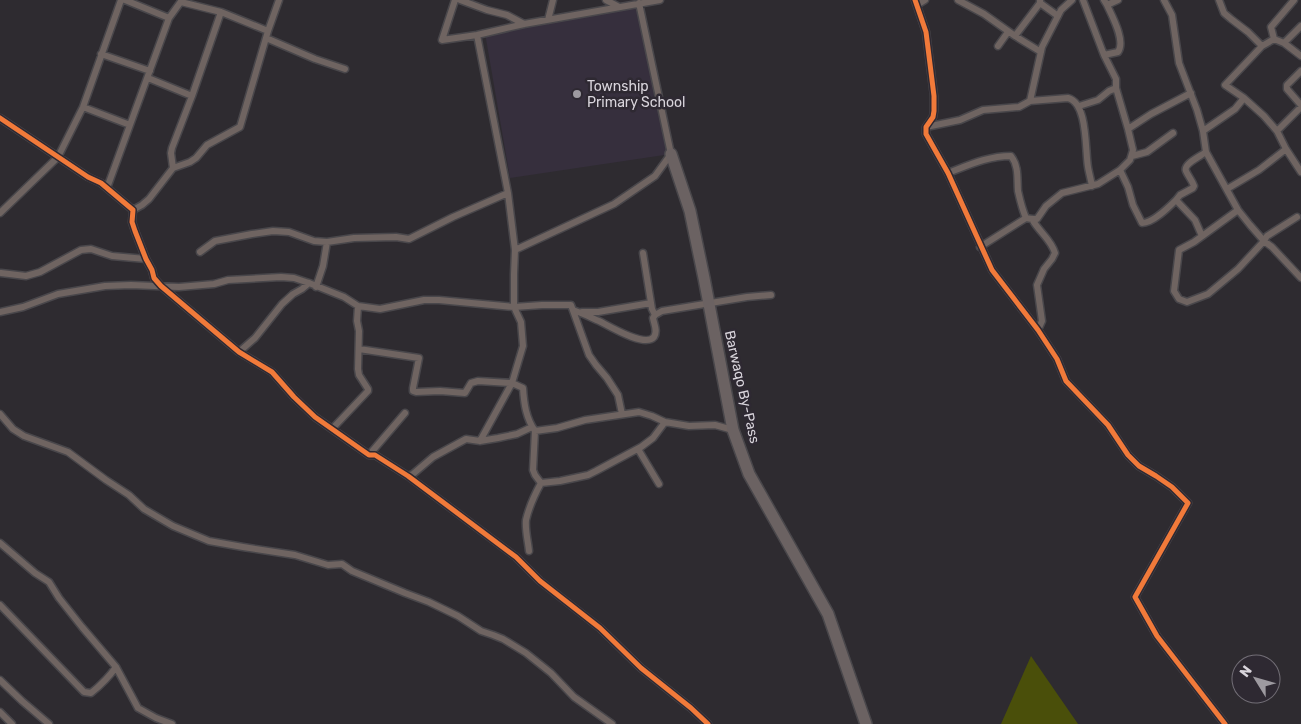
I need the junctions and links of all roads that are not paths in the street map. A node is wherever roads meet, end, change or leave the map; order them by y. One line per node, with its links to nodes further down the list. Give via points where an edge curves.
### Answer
1 (123, 0): 24 (street); 38 (street)
2 (279, 0): 28 (street)
3 (455, 0): 30 (street, via 442,40)
4 (460, 0): 26 (street)
5 (553, 0): 25 (street)
6 (606, 0): 21 (street)
7 (660, 0): 19 (street)
8 (925, 0): 20 (street)
9 (958, 0): 29 (street)
10 (1072, 0): 23 (street)
11 (1083, 0): 39 (street)
12 (1118, 0): 18 (street)
13 (1164, 0): 46 (street, via 1172,15 1179,63)
14 (1219, 0): 36 (street, via 1224,13)
15 (1294, 0): 33 (street, via 1272,27)
16 (182, 1): 22 (street); 24 (street)
17 (1040, 1): 23 (street); 31 (street)
18 (1105, 2): 39 (street, via 1118,28 1120,46 1118,52)
19 (639, 3): 21 (street); 62 (street)
20 (916, 3): 55 (street, via 926,32 935,107)
21 (617, 4): 25 (street)
22 (221, 12): 28 (street); 47 (street)
23 (1058, 16): 37 (street)
24 (169, 18): 42 (street)
25 (548, 20): 26 (street)
26 (524, 24): 30 (street)
27 (1301, 26): 34 (street)
28 (268, 31): 32 (street)
29 (1008, 32): 31 (street); 35 (street)
30 (477, 35): 72 (street)
31 (1015, 36): 37 (street)
32 (266, 38): 41 (street); 65 (street, via 240,127 207,145 190,162)
33 (1274, 39): 34 (street); 36 (street)
34 (1284, 43): 40 (street)
35 (998, 46)
36 (1262, 46): 48 (street, via 1225,85)
37 (1041, 52): 49 (street)
38 (102, 54): 42 (street); 52 (street)
39 (1104, 55): 45 (street, via 1116,79)
40 (1301, 56)
41 (345, 69)
42 (150, 71): 44 (street)
43 (1301, 71): 51 (street, via 1287,89)
44 (148, 78): 47 (street); 54 (street)
45 (1116, 88): 50 (street, via 1098,100); 56 (street)
46 (1191, 93): 56 (street); 57 (street)
47 (192, 96): 65 (street, via 172,148)
48 (1244, 98): 57 (street, via 1235,110); 58 (street)
49 (1030, 101): 50 (street, via 1068,98); 55 (street, via 1019,107 983,110 960,120)
50 (1079, 106): 69 (street)
51 (1301, 106): 58 (street)
52 (83, 107): 54 (street); 64 (street)
53 (0, 118): 64 (street)
54 (130, 125): 70 (street)
55 (926, 127): 68 (street, via 926,134)
56 (1128, 129): 63 (street)
57 (1204, 131): 61 (street)
58 (1277, 131): 60 (street)
59 (1173, 133): 63 (street, via 1147,152)
60 (1286, 149): 67 (street); 71 (street)
61 (1206, 152): 71 (street); 73 (street, via 1185,167 1194,186)
62 (671, 154): 83 (street, via 655,176 614,204); 94 (highway, Barwaqo By-Pass, via 690,212)
63 (1132, 156): 66 (street)
64 (58, 157): 70 (street); 76 (street)
65 (173, 168): 74 (street, via 149,199)
66 (1120, 170): 69 (street); 73 (street, via 1140,222 1145,223 1164,212)
67 (1301, 172)
68 (948, 173): 78 (street, via 980,160 1011,156 1017,170 1020,198); 82 (street)
69 (1092, 186): 78 (street, via 1062,193 1046,206 1037,219)
70 (107, 188): 74 (street)
71 (1227, 189): 75 (street)
72 (508, 193): 81 (street, via 409,239 354,238); 83 (street)
73 (1176, 200): 79 (street, via 1195,220)
74 (133, 210): 86 (street, via 133,227)
75 (1238, 210): 79 (street); 80 (street)
76 (0, 213)
77 (1297, 217): 80 (street)
78 (1029, 218): 82 (street); 100 (street, via 1051,243 1055,253 1037,286 1042,321)
79 (1202, 236): 80 (street, via 1179,250 1174,291 1178,300 1187,302 1208,294)
80 (1264, 241): 88 (street)
81 (327, 242): 84 (street, via 273,231 215,242); 91 (street)
82 (980, 247): 100 (street, via 992,270)
83 (515, 250): 96 (street)
84 (200, 252)
85 (643, 253): 93 (street)
86 (146, 259): 87 (street, via 81,250 40,272 26,276); 90 (street)
87 (1, 274)
88 (1301, 278)
89 (309, 283): 90 (street, via 281,277 228,280 198,286); 91 (street); 102 (street, via 282,304)
90 (161, 286): 98 (street, via 105,286 58,294); 102 (street)
91 (316, 287): 95 (street)
92 (771, 295): 94 (street)
93 (651, 303): 97 (street, via 598,312); 99 (street)
94 (708, 303): 99 (street); 110 (highway, Barwaqo By-Pass)
95 (358, 306): 96 (street, via 380,309 438,300); 101 (street)
96 (514, 307): 97 (street, via 571,305); 103 (street, via 521,322 523,346)
97 (576, 311): 99 (street, via 629,336 646,340 655,336); 106 (street, via 589,355 618,395)
98 (0, 312)
99 (655, 315)
100 (1038, 330): 129 (street, via 1057,359 1066,381 1108,425 1128,454 1188,503 1134,597 1157,636)
101 (359, 349): 103 (street, via 419,358 413,388 416,392 465,393 471,383 478,381); 108 (street, via 359,375 368,391)
102 (240, 352): 108 (street, via 272,372 315,417)
103 (512, 383): 109 (street, via 523,388 524,404); 111 (street)
104 (0, 414): 126 (street, via 13,429 68,452 173,526 210,540 295,555 328,565 342,564 458,616 481,632 503,639 526,653 574,697)
105 (405, 414): 113 (street)
106 (622, 414): 107 (street, via 639,412); 109 (street, via 557,428)
107 (665, 422): 110 (street, via 715,424); 112 (street, via 653,438)
108 (332, 429): 113 (street)
109 (533, 429): 111 (street); 115 (street, via 533,470)
110 (733, 430): 128 (highway, Barwaqo By-Pass, via 749,474 828,614)
111 (480, 441): 114 (street, via 466,439 433,457)
112 (638, 449): 115 (street, via 588,475); 116 (street)
113 (369, 455): 114 (street, via 375,455)
114 (408, 476): 127 (street, via 516,557)
115 (541, 483): 118 (street, via 526,520)
116 (659, 484)
117 (0, 543): 120 (street, via 49,582)
118 (529, 552)
119 (0, 605): 120 (street, via 84,692 92,693)
120 (116, 667): 125 (street, via 138,708)
121 (0, 680): 124 (street)
122 (0, 712): 123 (street)
123 (12, 724)
124 (49, 724)
125 (172, 724)
126 (612, 724)
127 (708, 724)
128 (866, 724)
129 (1225, 724)

